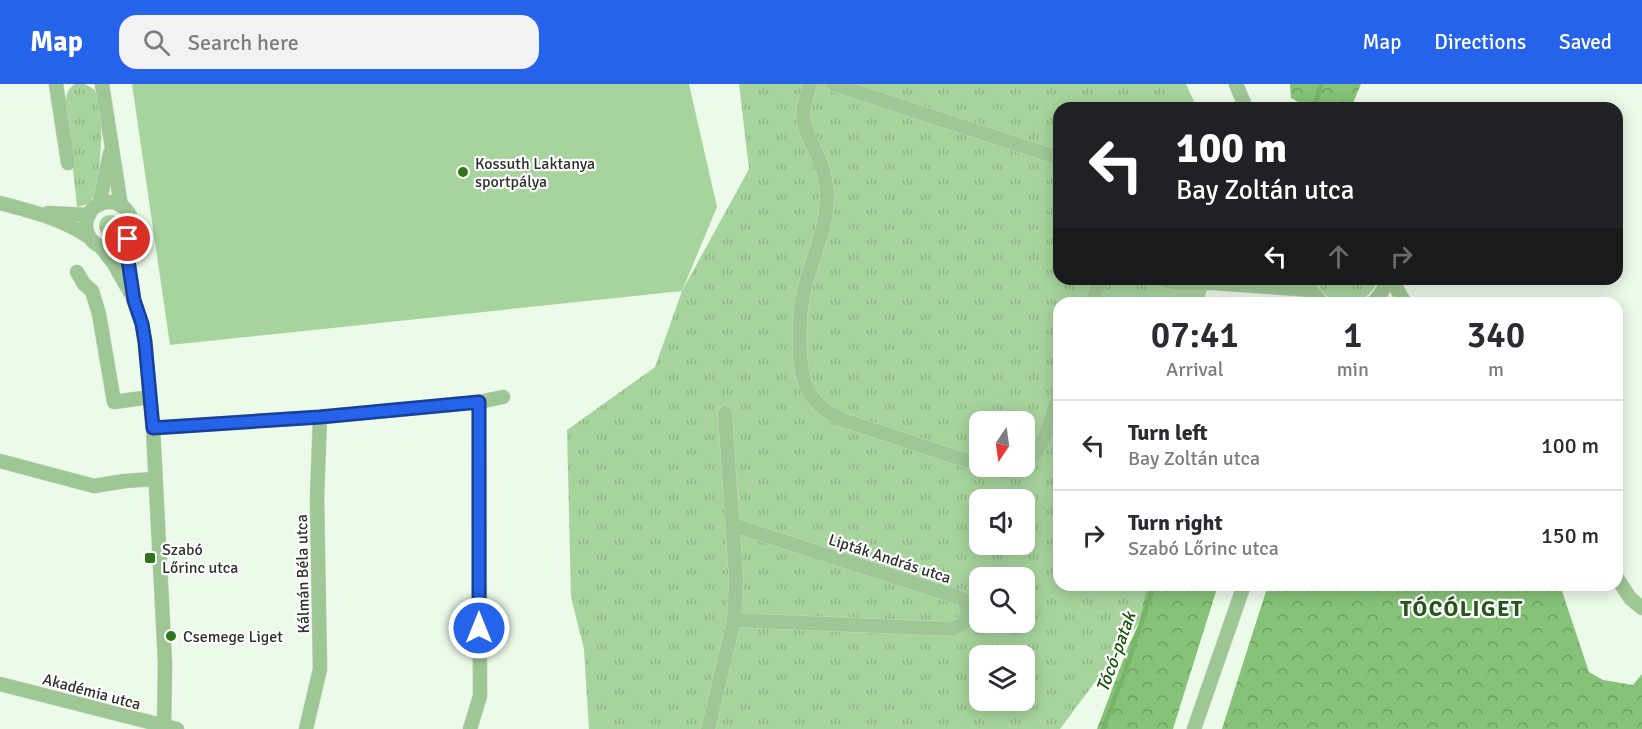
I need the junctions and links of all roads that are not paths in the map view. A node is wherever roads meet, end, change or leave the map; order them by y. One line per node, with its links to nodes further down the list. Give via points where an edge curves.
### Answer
1 (56, 84): 9 (street)
2 (102, 84): 7 (street)
3 (810, 84): 31 (street, via 804,123 827,191 826,214 799,320 804,384 824,411 840,419)
4 (832, 84): 8 (street)
5 (1236, 84): 6 (street)
6 (1244, 102)
7 (111, 145): 11 (street); 12 (street)
8 (1053, 156)
9 (68, 163)
10 (0, 203): 13 (street)
11 (99, 205): 12 (street); 14 (street)
12 (121, 206): 16 (street, via 133,225)
13 (40, 213): 14 (street); 15 (street)
14 (89, 215): 15 (street)
15 (89, 237): 17 (street)
16 (128, 239): 17 (street, via 116,248); 21 (street)
17 (100, 247): 21 (street)
18 (77, 272): 22 (street, via 92,291 99,314 114,402)
19 (1231, 285): 20 (street)
20 (1316, 295)
21 (134, 300): 22 (street, via 145,342)
22 (150, 397): 28 (street)
23 (504, 398): 24 (street)
24 (479, 402): 27 (street); 41 (street, via 480,696)
25 (1053, 412): 29 (street)
26 (725, 413): 33 (street)
27 (320, 417): 28 (street); 40 (street, Kálmán Béla utca, via 320,669)
28 (153, 428): 32 (street)
29 (1035, 456)
30 (0, 461): 32 (street, via 94,486)
31 (969, 461)
32 (154, 479): 39 (street)
33 (733, 525): 37 (street); 37 (street, Lipták András utca, via 963,599 968,610 964,623 952,629)
34 (1623, 587): 36 (street)
35 (1242, 591): 43 (street)
36 (1642, 608)
37 (734, 620): 42 (street)
38 (0, 684): 39 (street, Akadémia utca)
39 (168, 728)
40 (306, 729)
41 (470, 729)
42 (708, 729)
43 (1194, 729)

